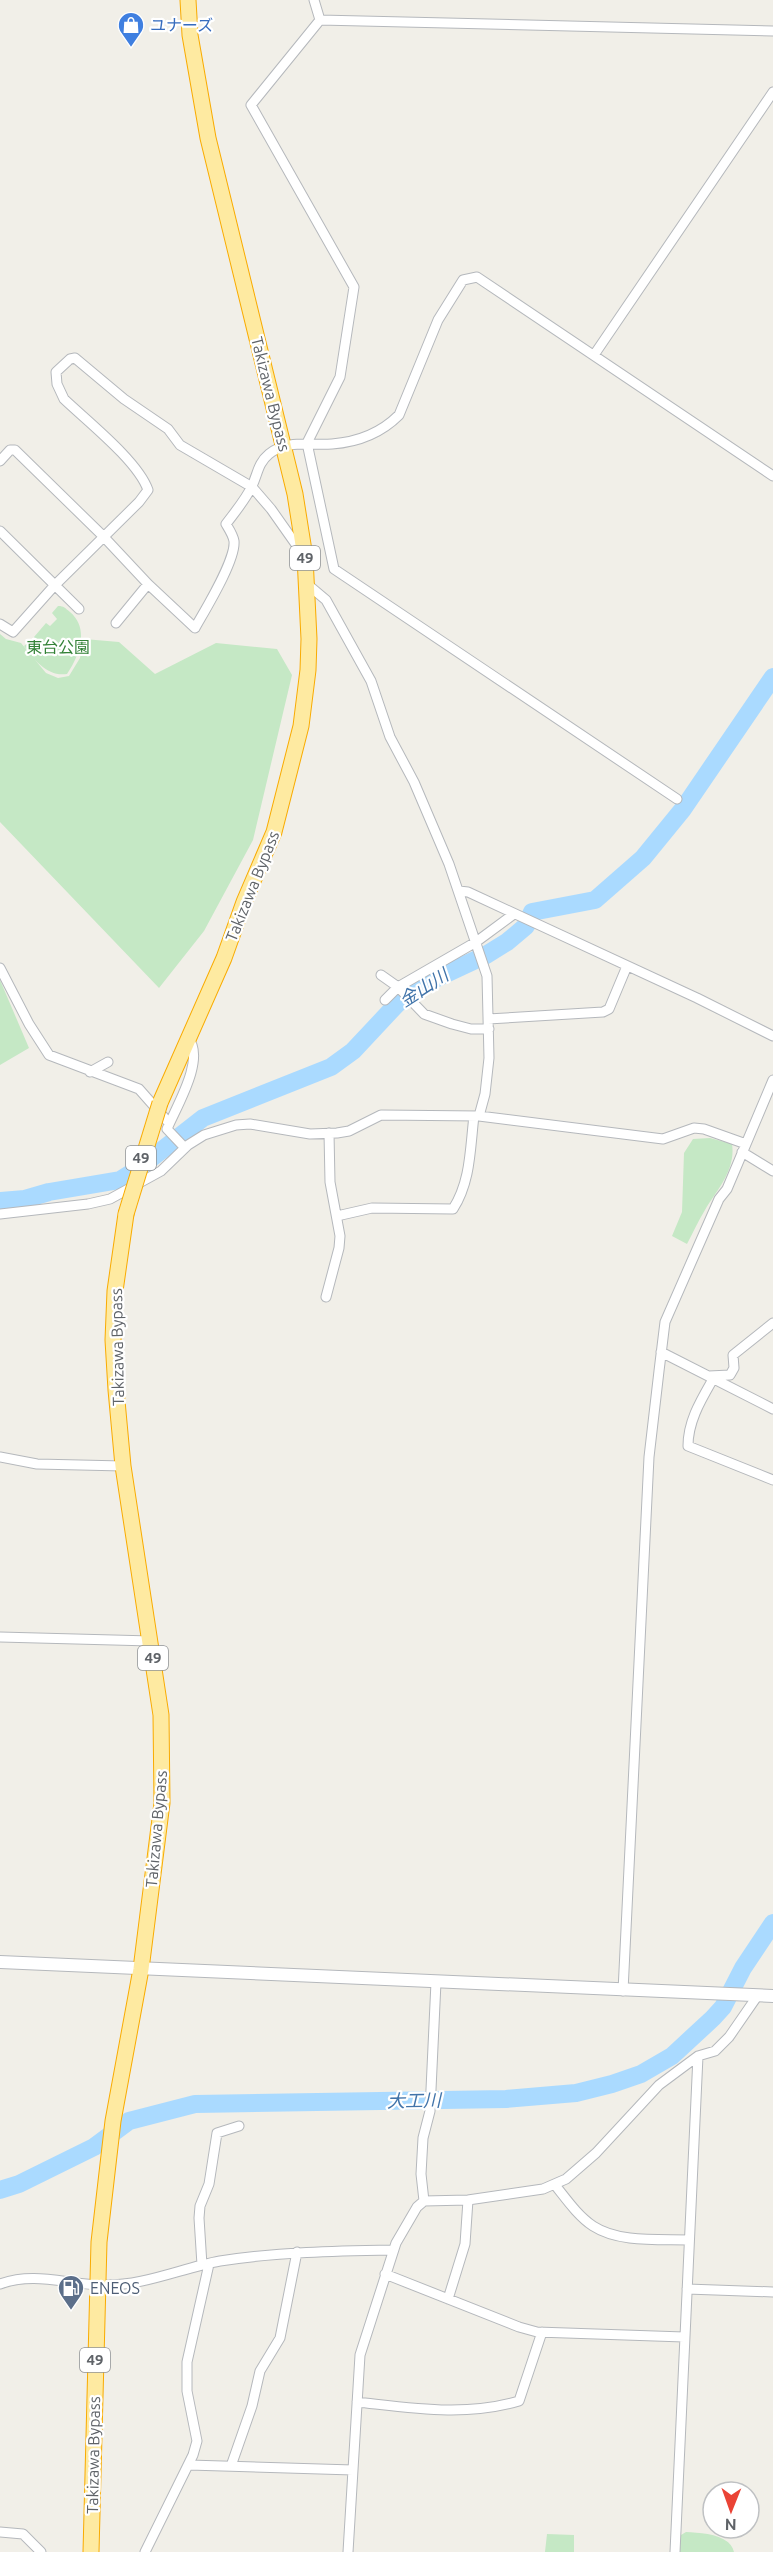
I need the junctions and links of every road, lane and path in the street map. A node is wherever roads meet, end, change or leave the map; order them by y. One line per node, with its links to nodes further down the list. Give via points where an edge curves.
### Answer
1 (188, 0): 8 (highway, Takizawa Bypass / 49, via 190,35 209,146)
2 (314, 0): 3 (street)
3 (320, 20): 4 (street); 7 (street, via 251,105 354,286 340,376)
4 (773, 31)
5 (773, 92): 6 (street)
6 (594, 355): 7 (street, via 477,277 469,277 463,280 438,320 399,415 375,434 354,441); 10 (street)
7 (307, 443): 8 (street); 21 (street, via 334,569)
8 (284, 446): 11 (street, via 260,464); 14 (highway, Takizawa Bypass / 49)
9 (0, 461): 13 (street, via 15,450)
10 (773, 476)
11 (252, 487): 13 (street, via 180,445 168,429 75,358 70,359 56,372 64,399 133,466 148,490); 14 (street); 15 (street, via 226,524 234,541 233,552 195,628)
12 (0, 531): 17 (street)
13 (104, 536): 15 (street); 17 (street)
14 (305, 557): 16 (highway, Takizawa Bypass / 49)
15 (148, 584): 19 (street)
16 (307, 584): 22 (street, via 326,600 364,666 390,737 414,782); 32 (highway, Takizawa Bypass / 49, via 308,670 301,726 285,796 224,958)
17 (54, 586): 18 (street); 20 (street, via 14,632)
18 (79, 609)
19 (116, 623)
20 (0, 624)
21 (677, 799)
22 (459, 891): 23 (street); 24 (street)
23 (514, 914): 24 (street); 25 (street)
24 (476, 942): 28 (street); 30 (street, via 487,976)
25 (627, 966): 30 (street, via 609,1010); 31 (street)
26 (0, 968): 34 (street, via 49,1055)
27 (381, 975): 28 (street)
28 (398, 987): 29 (street); 30 (street, via 424,1014 471,1029)
29 (385, 1000)
30 (489, 1024): 36 (street, via 488,1079)
31 (773, 1036)
32 (188, 1038): 37 (street, via 194,1051 194,1068); 50 (highway, Takizawa Bypass / 49, bridge, via 160,1103 126,1214 117,1260 113,1320)
33 (108, 1062): 34 (street)
34 (90, 1072): 37 (street, via 139,1089)
35 (773, 1080): 40 (street)
36 (476, 1116): 38 (street, via 381,1115 350,1131); 40 (street, via 663,1139 704,1129); 43 (street, via 468,1172 453,1209 372,1208)
37 (169, 1123): 39 (street, via 166,1129)
38 (329, 1133): 39 (street, via 236,1125 204,1135); 43 (street, via 330,1182)
39 (185, 1148): 42 (street, via 161,1171 110,1199)
40 (744, 1148): 41 (street); 46 (street, via 679,1287 665,1322)
41 (773, 1172)
42 (0, 1214)
43 (338, 1216): 44 (street, via 339,1248)
44 (326, 1297)
45 (773, 1323): 47 (street, via 733,1355 730,1375)
46 (661, 1352): 47 (street); 57 (street, via 649,1457)
47 (710, 1377): 48 (street); 51 (street, via 690,1428 688,1446)
48 (773, 1409)
49 (0, 1456): 50 (street, via 37,1464)
50 (123, 1466): 53 (highway, Takizawa Bypass / 49)
51 (773, 1480)
52 (0, 1637): 53 (street)
53 (151, 1641): 55 (highway, Takizawa Bypass / 49, via 161,1715 162,1803)
54 (0, 1962): 55 (street)
55 (141, 1970): 56 (street); 71 (highway, Takizawa Bypass / 49, via 107,2169)
56 (436, 1982): 57 (street); 64 (street, via 430,2111 423,2138 421,2174)
57 (623, 1991): 58 (street)
58 (758, 1995): 59 (street); 60 (street, via 729,2037 715,2050)
59 (773, 1996)
60 (698, 2056): 62 (street, via 659,2085 596,2153); 65 (street)
61 (239, 2126): 68 (street, via 217,2133 209,2184 200,2206)
62 (555, 2186): 63 (street); 65 (street, via 579,2215 609,2234)
63 (468, 2200): 64 (street); 74 (street, via 465,2244)
64 (424, 2201): 66 (street)
65 (689, 2240): 72 (street)
66 (393, 2250): 67 (street); 69 (street)
67 (297, 2252): 68 (street); 79 (street, via 280,2338 260,2371)
68 (205, 2265): 71 (street, via 149,2278); 78 (street, via 187,2362 187,2391 197,2441)
69 (385, 2274): 74 (street); 77 (street, via 362,2346)
70 (0, 2284): 71 (street, via 32,2277)
71 (97, 2284): 83 (highway, Takizawa Bypass / 49)
72 (687, 2289): 73 (street); 76 (street)
73 (773, 2292)
74 (447, 2299): 75 (street)
75 (542, 2332): 76 (street); 77 (street, via 519,2401 476,2410)
76 (684, 2337): 86 (street)
77 (357, 2402): 80 (street)
78 (189, 2465): 79 (street); 84 (street)
79 (231, 2466): 80 (street)
80 (352, 2470): 85 (street)
81 (0, 2532): 82 (street, via 23,2534)
82 (41, 2552)
83 (92, 2552)
84 (145, 2552)
85 (348, 2552)
86 (675, 2552)

